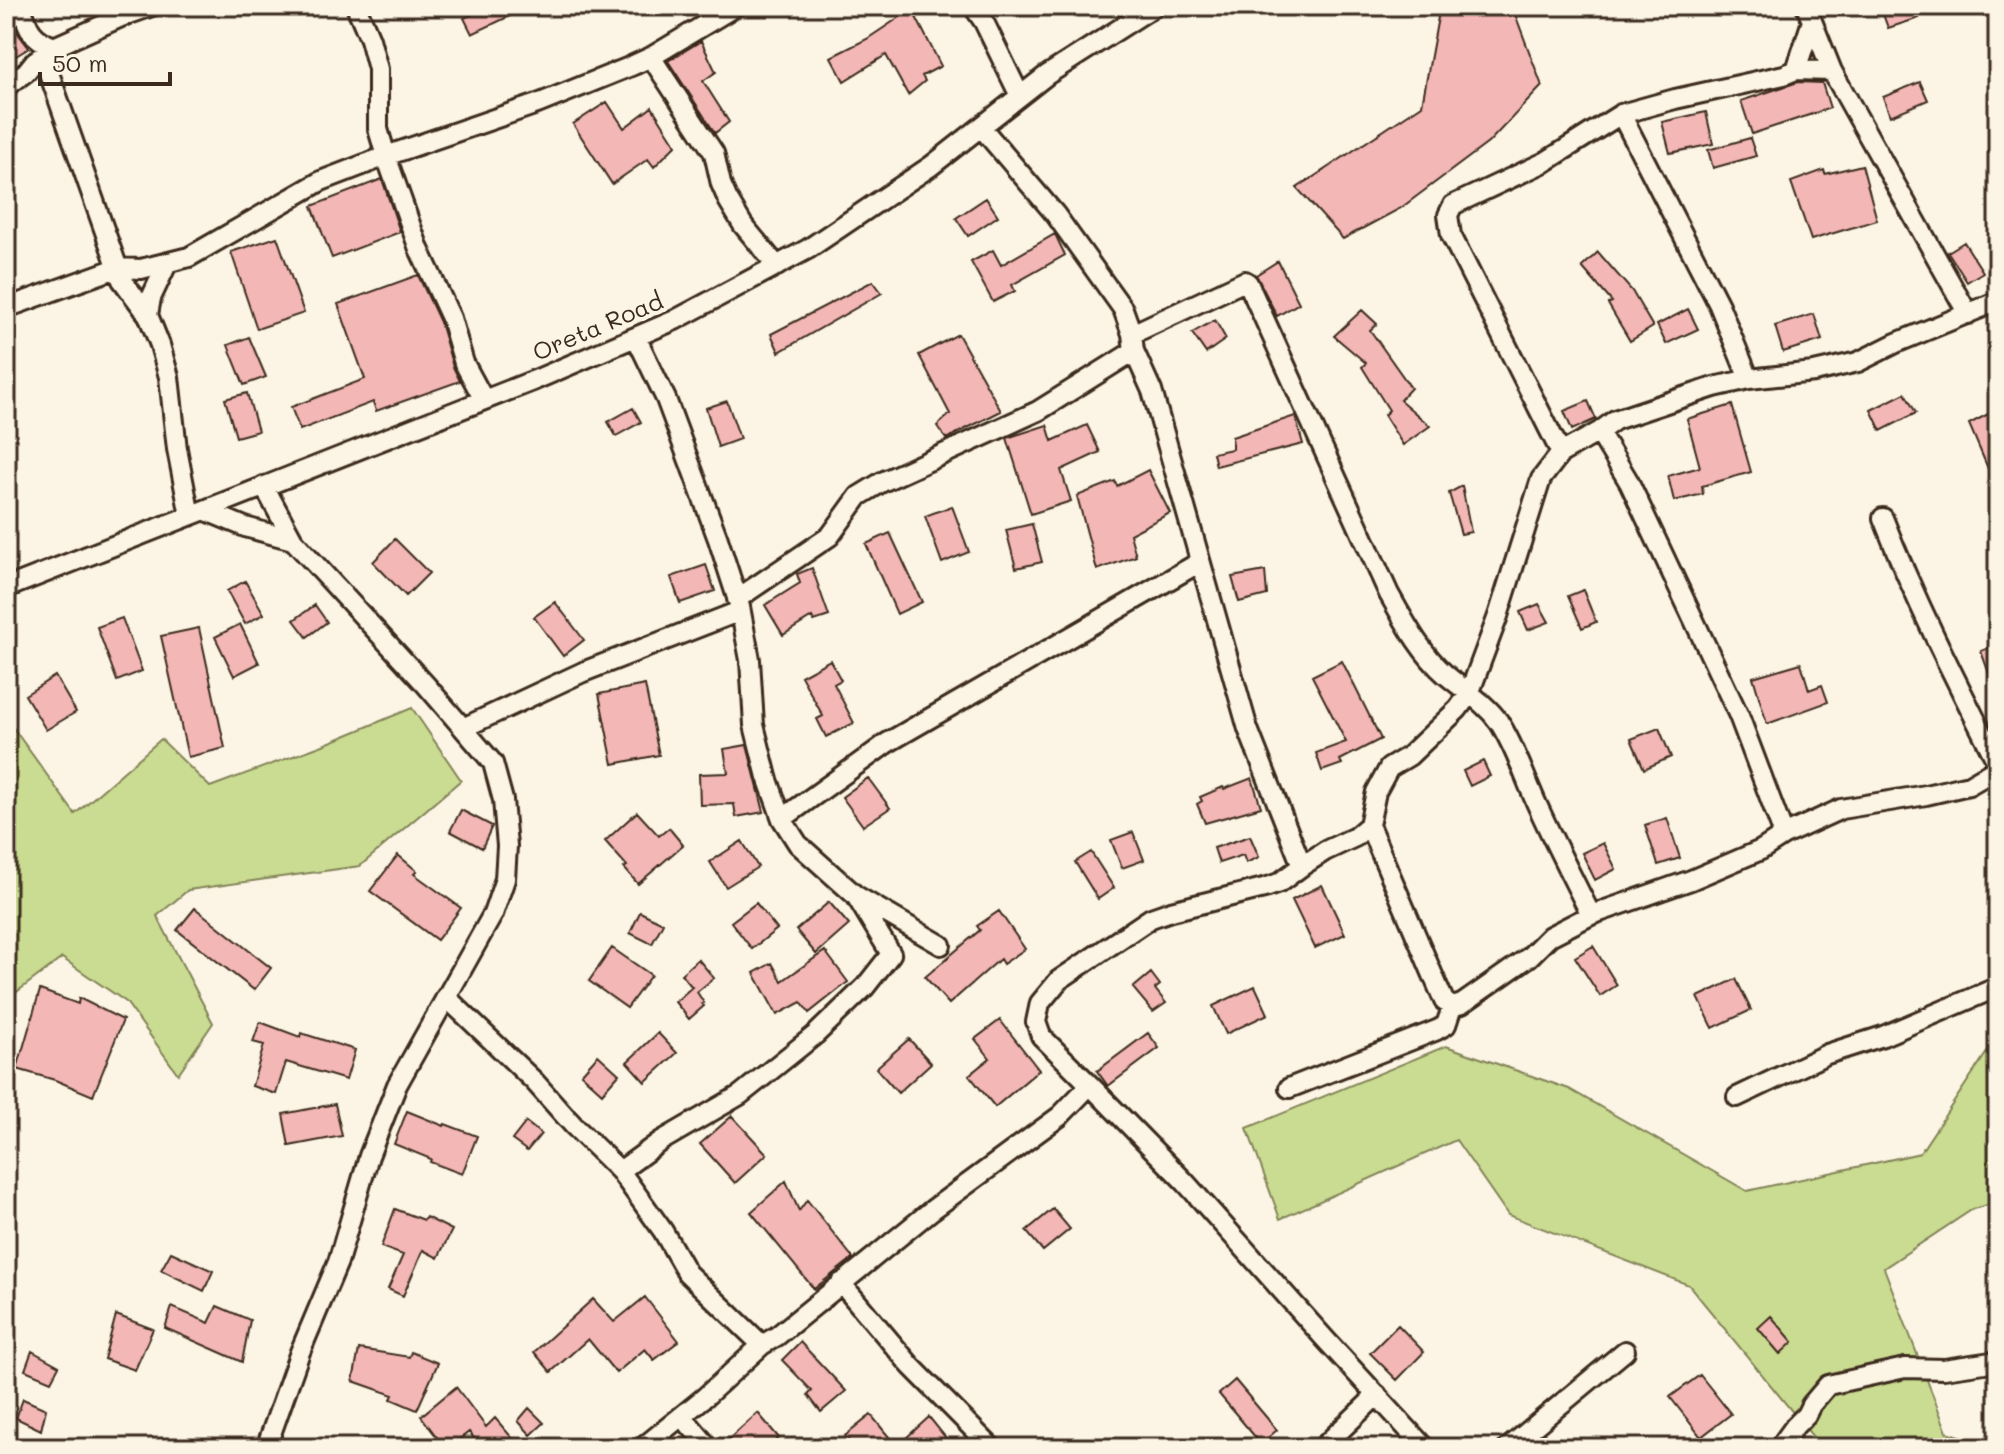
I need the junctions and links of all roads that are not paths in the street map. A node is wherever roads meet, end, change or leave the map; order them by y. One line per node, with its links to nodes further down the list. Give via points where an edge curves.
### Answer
1 (21, 6): 8 (street)
2 (152, 6): 8 (street)
3 (356, 6): 16 (street, via 378,69 378,129)
4 (736, 6): 9 (street)
5 (973, 6): 13 (street)
6 (1155, 6): 13 (street, Oreta Road)
7 (1809, 13): 10 (street); 11 (street)
8 (42, 52): 12 (street); 19 (street)
9 (651, 57): 16 (street, via 540,103); 18 (street, via 714,153 721,184 743,225)
10 (1796, 70): 11 (street); 14 (street)
11 (1832, 71): 22 (street)
12 (6, 87)
13 (1020, 96): 15 (street, Oreta Road)
14 (1621, 114): 26 (street, via 1719,305); 29 (street, via 1545,162 1453,205 1448,215 1451,235)
15 (981, 127): 18 (street, Oreta Road, via 931,166); 25 (street, via 1055,214 1123,309)
16 (386, 156): 17 (street, via 321,181 213,245); 27 (street, via 464,363)
17 (167, 264): 19 (street); 23 (street)
18 (777, 266): 24 (street, Oreta Road)
19 (117, 268): 21 (street); 23 (street)
20 (1998, 301): 22 (street)
21 (6, 308)
22 (1968, 314): 26 (street, via 1858,362)
23 (148, 315): 31 (street, via 169,377 177,449)
24 (636, 337): 27 (street, Oreta Road); 36 (street, via 666,399)
25 (1133, 343): 34 (street, via 1152,391); 36 (street, via 1038,411 859,496 830,536); 37 (street, via 1248,283 1389,594 1425,652)
26 (1749, 379): 28 (street, via 1615,420)
27 (484, 400): 30 (street, Oreta Road)
28 (1599, 432): 29 (street); 42 (street, via 1643,509 1739,716)
29 (1561, 453): 37 (street, via 1541,479)
30 (264, 486): 31 (street, Oreta Road); 33 (street)
31 (197, 513): 33 (street); 35 (street, Oreta Road)
32 (1883, 518): 39 (street, via 1930,630)
33 (293, 540): 38 (street)
34 (1200, 562): 40 (street, via 887,743); 43 (street, via 1248,729)
35 (6, 588)
36 (739, 605): 38 (street); 40 (street, via 750,660 754,725)
37 (1469, 694): 41 (street, via 1409,756 1389,768 1376,792); 45 (street, via 1488,707 1510,741)
38 (463, 728): 48 (street, via 493,763 503,800 505,879 493,914)
39 (1998, 766): 42 (street, via 1969,785 1841,809)
40 (782, 819): 44 (street, via 798,844)
41 (1369, 825): 43 (street); 49 (street, via 1444,1001)
42 (1784, 835): 45 (street, via 1691,880)
43 (1302, 866): 50 (street, via 1268,887 1151,918 1059,980 1040,1003 1036,1022 1041,1036)
44 (855, 895): 46 (street); 53 (street, via 891,954 865,987 740,1095)
45 (1591, 915): 49 (street, via 1550,936 1517,966)
46 (941, 945)
47 (1998, 987): 52 (street, via 1827,1054)
48 (446, 997): 53 (street); 60 (street, via 397,1085 369,1156 338,1262)
49 (1452, 1007): 51 (street, via 1446,1025 1437,1030)
50 (1090, 1085): 54 (street, via 1060,1116); 58 (street)
51 (1289, 1088)
52 (1737, 1097)
53 (620, 1171): 55 (street, via 687,1273)
54 (841, 1283): 55 (street); 63 (street, via 911,1366)
55 (762, 1345): 59 (street)
56 (1625, 1351): 66 (street)
57 (1998, 1361): 67 (street, via 1905,1368 1828,1385)
58 (1377, 1395): 64 (street); 65 (street)
59 (682, 1416): 61 (street); 62 (street)
60 (266, 1448)
61 (642, 1448)
62 (709, 1448)
63 (992, 1448)
64 (1322, 1448)
65 (1425, 1448)
66 (1508, 1448)
67 (1779, 1448)

